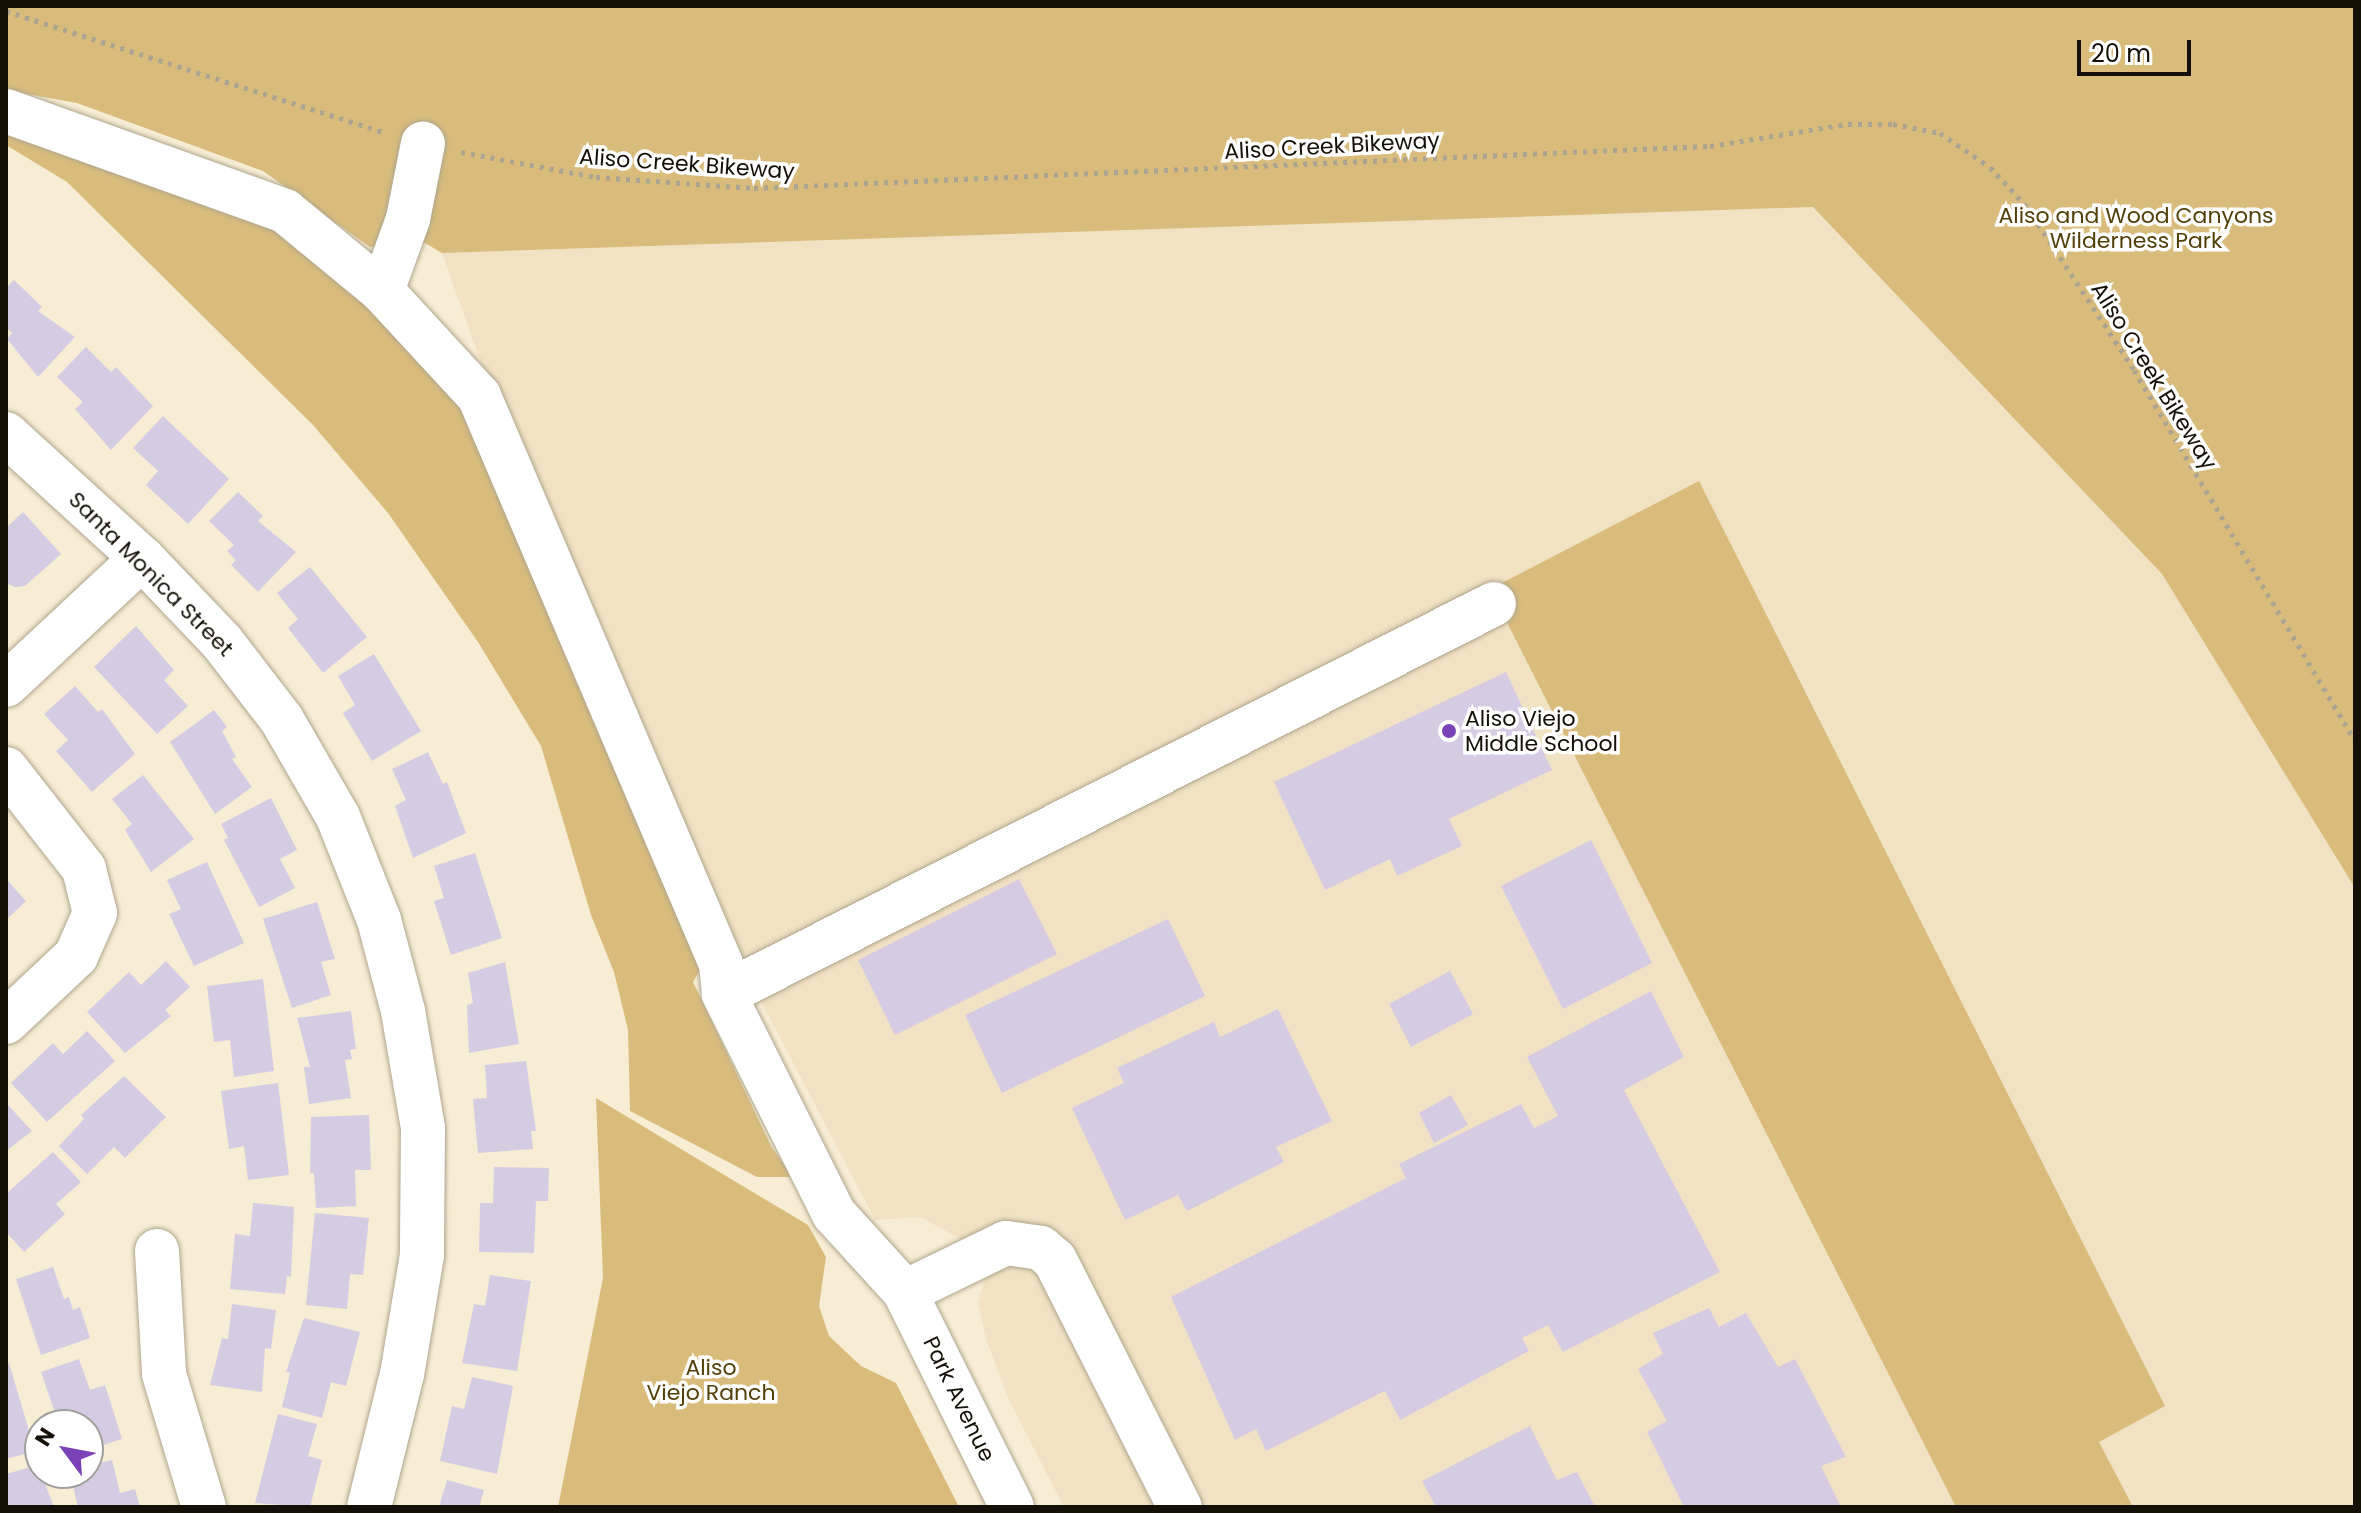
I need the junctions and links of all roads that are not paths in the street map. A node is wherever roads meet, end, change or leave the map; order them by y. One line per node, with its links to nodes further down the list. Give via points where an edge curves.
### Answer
1 (6, 111): 3 (street, Park Avenue, via 285,211)
2 (423, 143): 3 (street, via 408,219)
3 (382, 291): 9 (street, Park Avenue, via 479,396 721,964)
4 (6, 434): 5 (street, Santa Monica Street)
5 (142, 558): 7 (street); 14 (street, Santa Monica Street, via 222,642 282,720 338,817 379,920 403,1011 423,1128 422,1255 402,1374)
6 (1494, 604): 9 (street)
7 (6, 685)
8 (6, 769): 10 (street, via 84,869 95,913 76,956)
9 (724, 994): 12 (street, Park Avenue, via 834,1214)
10 (6, 1022)
11 (157, 1251): 13 (street, via 164,1374)
12 (905, 1292): 15 (street, Park Avenue); 16 (street, via 1006,1243 1041,1248 1055,1260)
13 (204, 1507)
14 (369, 1507)
15 (1012, 1507)
16 (1180, 1507)

